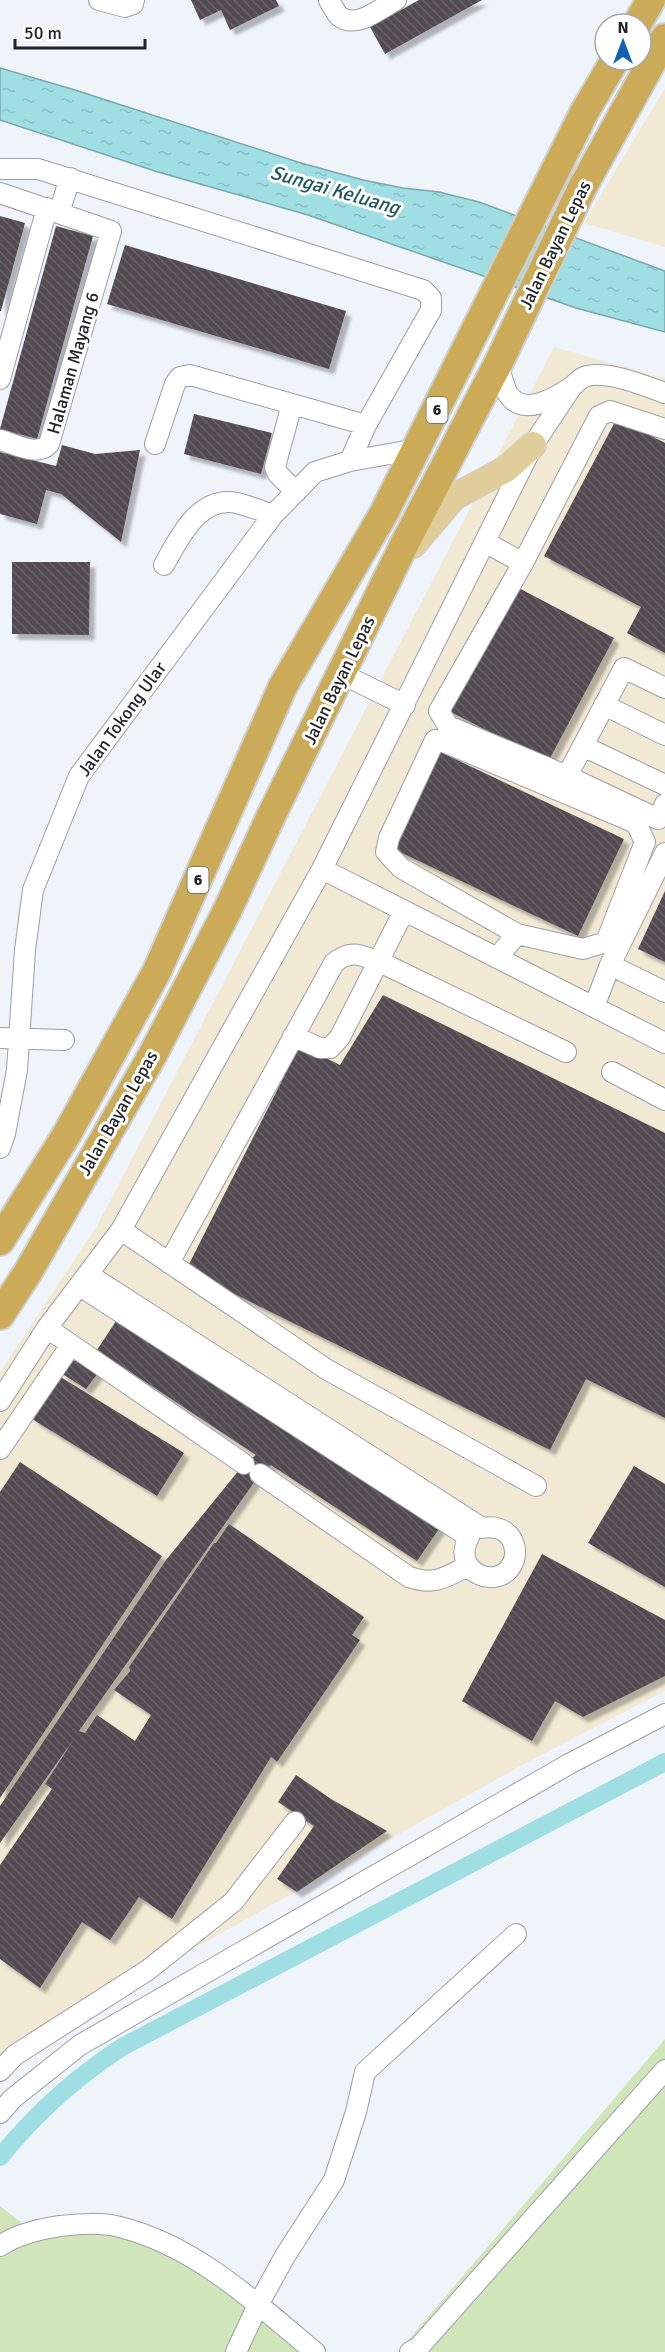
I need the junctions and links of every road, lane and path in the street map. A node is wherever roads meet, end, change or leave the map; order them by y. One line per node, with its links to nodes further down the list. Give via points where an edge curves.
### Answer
1 (99, 0): 2 (street, via 125,7)
2 (134, 0)
3 (329, 0): 4 (street, via 347,21 356,21)
4 (396, 0)
5 (665, 38): 11 (highway, Jalan Bayan Lepas / 6, via 582,188)
6 (608, 72): 21 (highway, Jalan Bayan Lepas / 6)
7 (0, 169): 8 (street, via 38,169)
8 (70, 178): 10 (street); 16 (street, via 423,290 432,298 431,310)
9 (0, 193): 10 (street)
10 (53, 211): 12 (street); 18 (street, Halaman Mayang 6, via 111,231 49,444 36,451)
11 (498, 364): 13 (street, via 508,393 520,404 535,405); 28 (highway, Jalan Bayan Lepas / 6)
12 (0, 379)
13 (571, 388): 14 (street, via 584,377 606,376); 20 (street)
14 (665, 393)
15 (292, 404): 16 (street); 19 (street, via 190,375 180,377); 23 (street, via 275,467)
16 (366, 425): 22 (street)
17 (665, 429): 26 (street, via 610,411 599,416)
18 (0, 440)
19 (155, 444)
20 (533, 445): 25 (street); 28 (main road, via 506,469 454,497)
21 (417, 449): 22 (street, Jalan Tokong Ular); 56 (highway, Jalan Bayan Lepas / 6, via 283,686 158,971)
22 (350, 461): 23 (street, Jalan Tokong Ular, via 315,472)
23 (296, 492): 24 (street, Jalan Tokong Ular)
24 (273, 515): 27 (street, via 237,503 209,505 184,530); 48 (street, Jalan Tokong Ular, via 79,776 33,890)
25 (485, 542): 26 (street); 31 (street)
26 (523, 563): 35 (street, via 439,711 448,726)
27 (164, 565)
28 (391, 574): 29 (highway, Jalan Bayan Lepas / 6)
29 (342, 674): 31 (street); 59 (highway, Jalan Bayan Lepas / 6, via 152,1056)
30 (665, 688): 32 (street, via 624,668)
31 (405, 705): 39 (street)
32 (604, 705): 33 (street); 34 (street)
33 (665, 734)
34 (583, 746): 35 (street); 36 (street)
35 (567, 776): 37 (street, via 658,819)
36 (665, 785)
37 (665, 804)
38 (665, 853): 44 (street)
39 (322, 870): 40 (street); 55 (street)
40 (404, 911): 42 (street); 43 (street)
41 (517, 934): 41 (street, via 584,949 606,942 645,842 640,828 636,823 435,740 386,852 401,868); 42 (street)
42 (497, 958): 46 (street)
43 (380, 962): 47 (street, via 358,954 344,955 334,963); 47 (street, via 340,1037 330,1048 320,1048); 51 (street)
44 (610, 965): 45 (street); 46 (street)
45 (665, 992)
46 (594, 1007): 50 (street)
47 (293, 1036): 57 (street)
48 (10, 1038): 49 (street); 54 (street, Jalan Tokong Ular, via 17,1070)
49 (64, 1040)
50 (665, 1043)
51 (566, 1052)
52 (612, 1072): 53 (street)
53 (665, 1100)
54 (0, 1148)
55 (121, 1230): 57 (street); 58 (street)
56 (0, 1241)
57 (169, 1263): 64 (street, via 326,1369)
58 (85, 1280): 60 (street); 65 (street)
59 (0, 1315)
60 (47, 1328): 61 (street); 62 (street)
61 (71, 1345): 63 (street); 66 (street, via 409,1576 424,1582)
62 (0, 1401)
63 (0, 1449)
64 (536, 1486)
65 (476, 1532): 66 (street, via 464,1551); 66 (street, via 491,1527 507,1533 515,1557 499,1576 482,1576)
66 (468, 1566)
67 (665, 1714): 72 (street, via 569,1764 80,2045)
68 (295, 1822): 71 (street, via 233,1902 148,1970 15,2055)
69 (516, 1934): 74 (street, via 365,2072 334,2180)
70 (665, 2070): 77 (street, via 419,2347)
71 (0, 2071)
72 (0, 2112)
73 (0, 2246): 74 (street, via 41,2229 87,2224 119,2227 171,2245)
74 (258, 2305): 75 (street); 76 (street)
75 (236, 2352)
76 (315, 2352)
77 (410, 2352)

